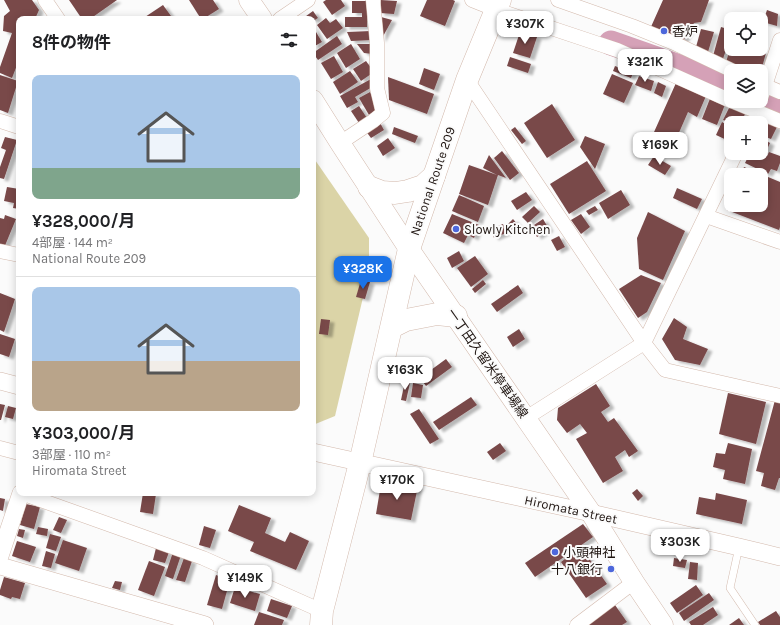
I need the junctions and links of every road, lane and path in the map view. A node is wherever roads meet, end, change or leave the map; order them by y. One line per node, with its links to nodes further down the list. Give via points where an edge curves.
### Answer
1 (45, 0): 8 (street)
2 (249, 0): 9 (main road)
3 (308, 0): 10 (street)
4 (373, 0): 23 (street, via 377,43 377,88 383,112)
5 (472, 0): 7 (street)
6 (558, 0): 12 (street, via 632,26)
7 (498, 5): 14 (highway, National Route 209); 17 (street, via 617,50)
8 (56, 16)
9 (260, 16)
10 (284, 16)
11 (780, 40): 13 (street)
12 (724, 67)
13 (768, 73)
14 (467, 80): 25 (highway, National Route 209); 34 (street)
15 (768, 91): 16 (street)
16 (780, 92)
17 (724, 98)
18 (316, 105): 23 (main road, 一丁田久留米停車場線)
19 (756, 112): 21 (street)
20 (0, 121): 22 (street)
21 (780, 121)
22 (16, 126)
23 (340, 143): 26 (main road, 一丁田久留米停車場線)
24 (733, 160): 27 (street)
25 (434, 176): 26 (highway, via 423,186 408,191 382,192); 29 (highway, National Route 209)
26 (369, 187): 29 (main road, 一丁田久留米停車場線)
27 (706, 216): 28 (street); 34 (street)
28 (780, 242)
29 (410, 249): 32 (main road, 一丁田久留米停車場線); 33 (highway, National Route 209)
30 (0, 251): 31 (street)
31 (16, 254)
32 (456, 316): 33 (highway, via 437,314 406,320); 38 (main road, 一丁田久留米停車場線)
33 (392, 327): 42 (highway, National Route 209)
34 (644, 343): 37 (street, via 665,370); 38 (street)
35 (0, 381): 36 (street)
36 (16, 385)
37 (780, 396)
38 (526, 418): 45 (main road, 一丁田久留米停車場線)
39 (0, 448): 40 (street)
40 (16, 452)
41 (316, 453): 42 (street, Hiromata Street)
42 (360, 463): 45 (street, Hiromata Street); 51 (highway, National Route 209)
43 (20, 496): 47 (street)
44 (29, 496): 51 (street, via 203,558)
45 (591, 513): 46 (street, Hiromata Street); 50 (main road, 一丁田久留米停車場線)
46 (739, 547): 48 (street, Hiromata Street); 56 (lane, via 730,588)
47 (0, 556)
48 (780, 557)
49 (0, 566): 52 (street)
50 (634, 582): 54 (street); 55 (main road, 一丁田久留米停車場線)
51 (322, 618)
52 (188, 623): 53 (street)
53 (205, 625)
54 (577, 625)
55 (663, 625)
56 (755, 625)

